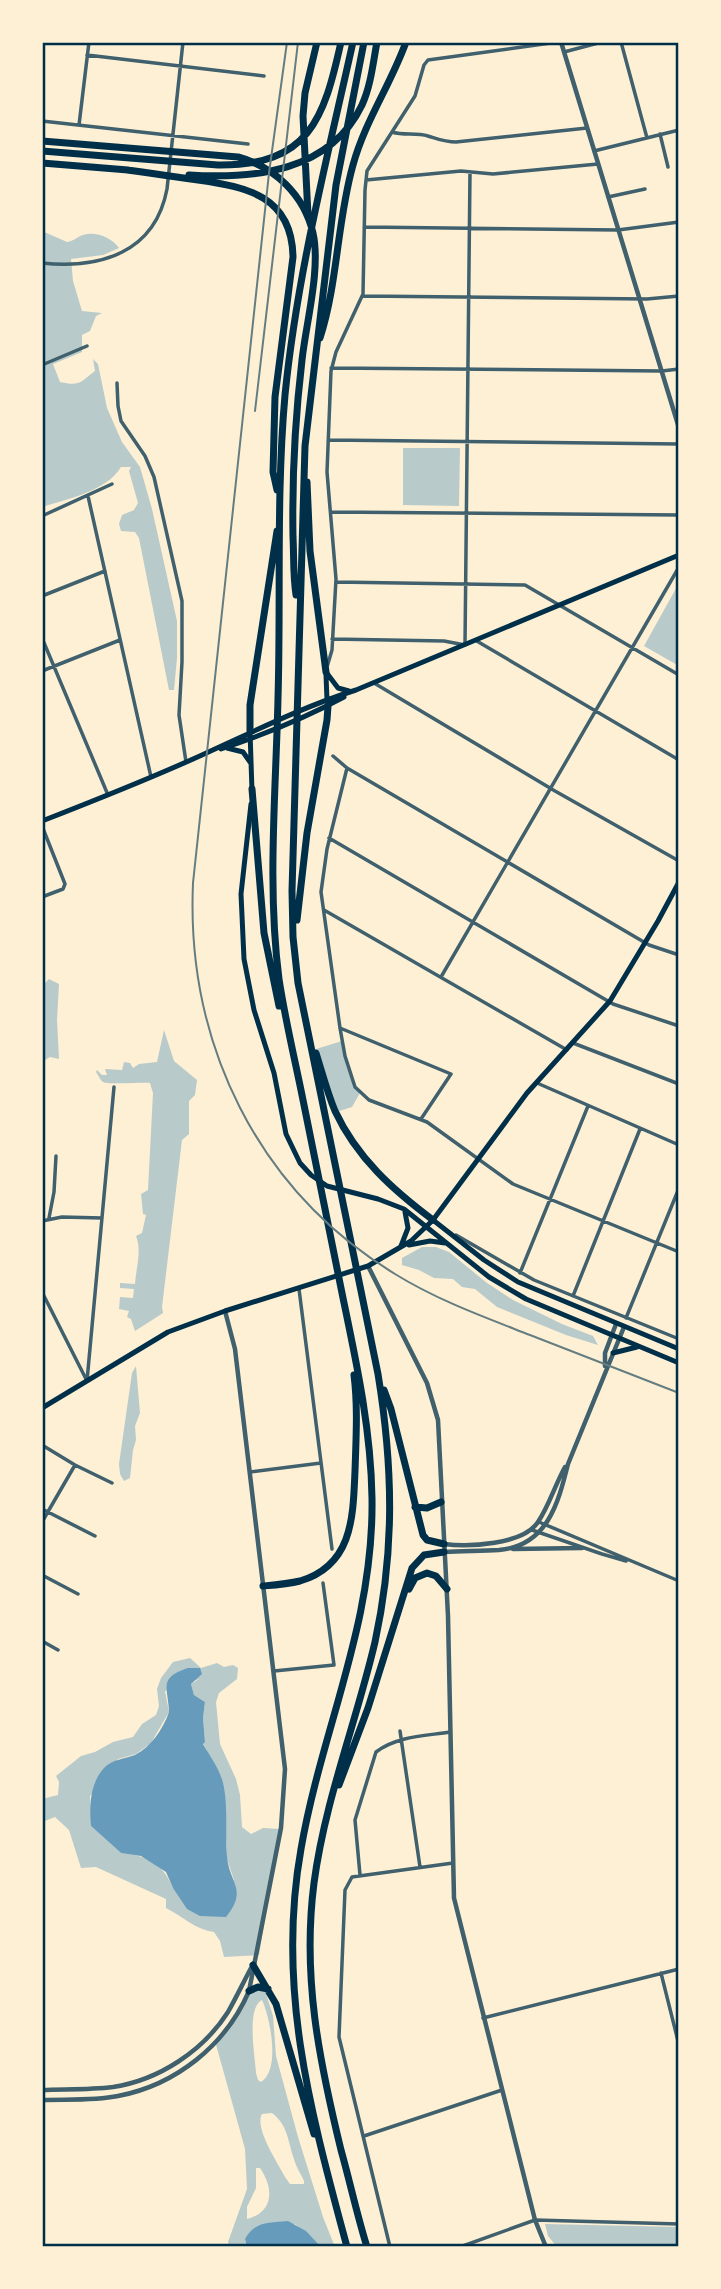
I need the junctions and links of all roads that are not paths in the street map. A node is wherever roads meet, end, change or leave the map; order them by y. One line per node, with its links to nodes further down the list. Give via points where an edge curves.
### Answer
1 (89, 42): 13 (street)
2 (183, 42): 14 (street)
3 (317, 42): 40 (highway, via 303,116)
4 (341, 42): 26 (highway, via 325,104 307,134 280,155 218,165)
5 (353, 42): 40 (highway)
6 (365, 42): 47 (highway, via 336,185)
7 (377, 42): 31 (highway, via 356,116 314,156 265,173 230,177)
8 (406, 42): 47 (highway, via 356,152 329,303)
9 (559, 42): 12 (street); 20 (street, via 428,60 415,96)
10 (602, 42): 12 (street)
11 (621, 42): 23 (street)
12 (564, 52): 18 (street)
13 (87, 55): 14 (street); 17 (street)
14 (180, 66): 15 (street); 22 (street)
15 (264, 76)
16 (42, 121): 17 (street)
17 (79, 125): 22 (street)
18 (587, 128): 20 (street, via 453,142); 27 (street)
19 (679, 130): 21 (street)
20 (392, 132): 33 (street)
21 (660, 134): 23 (street); 30 (street)
22 (173, 136): 25 (street); 41 (street, via 166,192 155,220 139,241 113,257 83,264)
23 (647, 138): 27 (street)
24 (42, 141): 75 (highway, via 232,156 276,175 298,198 310,222 315,252 293,476)
25 (248, 144)
26 (42, 151)
27 (594, 151): 29 (street)
28 (44, 164): 31 (highway)
29 (598, 164): 32 (street); 35 (street)
30 (668, 167)
31 (127, 170): 62 (highway, via 242,187 266,200 284,221 293,257 275,407 273,472)
32 (470, 172): 33 (street); 38 (street)
33 (365, 181): 37 (street)
34 (645, 189): 35 (street)
35 (608, 197): 39 (street)
36 (679, 222): 39 (street)
37 (365, 227): 38 (street); 42 (street)
38 (470, 229): 39 (street); 44 (street)
39 (618, 230): 45 (street)
40 (308, 240): 62 (highway, via 286,389)
41 (42, 263)
42 (363, 296): 44 (street); 49 (street)
43 (679, 296): 45 (street)
44 (469, 298): 45 (street); 50 (street)
45 (640, 299): 52 (street)
46 (87, 346): 48 (street)
47 (314, 355): 59 (highway)
48 (42, 365)
49 (331, 368): 50 (street); 56 (street)
50 (468, 369): 52 (street); 57 (street)
51 (679, 369): 52 (street)
52 (662, 371): 54 (street)
53 (117, 383): 94 (street, via 121,421 154,477 182,601 179,715)
54 (676, 409): 55 (street)
55 (679, 428)
56 (328, 440): 57 (street); 63 (street)
57 (467, 441): 58 (street); 64 (street)
58 (679, 443)
59 (304, 457): 75 (highway); 84 (highway, via 310,551)
60 (112, 484): 61 (street)
61 (88, 496): 66 (street); 70 (street)
62 (280, 505): 67 (highway)
63 (331, 512): 64 (street); 71 (street)
64 (466, 513): 65 (street); 72 (street)
65 (679, 515)
66 (42, 516)
67 (280, 517): 90 (highway, via 250,705); 122 (highway, via 274,909 279,978)
68 (679, 555): 74 (main road)
69 (679, 567): 81 (street)
70 (105, 571): 73 (street); 78 (street)
71 (336, 582): 72 (street); 77 (street)
72 (466, 584): 74 (street, via 523,584); 80 (street)
73 (42, 596)
74 (559, 605): 79 (main road); 81 (street)
75 (299, 617): 111 (highway, via 292,880)
76 (42, 638): 82 (street)
77 (332, 639): 80 (street); 84 (street)
78 (120, 640): 82 (street); 97 (street)
79 (475, 640): 80 (main road); 89 (street)
80 (465, 645): 86 (main road)
81 (633, 648): 85 (street); 89 (street)
82 (53, 666): 83 (street); 100 (street)
83 (42, 671)
84 (326, 672): 87 (main road, via 338,688); 88 (main road)
85 (679, 674)
86 (374, 683): 87 (main road); 99 (street)
87 (356, 690): 88 (main road)
88 (328, 703): 90 (main road, via 317,703); 90 (main road, via 260,736); 111 (highway, via 298,893)
89 (596, 711): 93 (street); 99 (street)
90 (250, 735): 91 (main road); 95 (main road)
91 (225, 746): 94 (main road); 95 (main road, via 243,752)
92 (333, 757): 96 (street)
93 (679, 760)
94 (186, 762): 97 (main road)
95 (252, 768): 98 (main road)
96 (347, 768): 102 (street); 104 (street)
97 (151, 777): 100 (main road)
98 (252, 789): 122 (highway, via 266,943); 131 (main road, via 241,894 243,948 252,1002 290,1146 322,1184)
99 (551, 789): 103 (street); 104 (street)
100 (108, 796): 101 (main road)
101 (42, 824): 106 (street, via 65,887)
102 (329, 838): 107 (street, via 322,874); 108 (street)
103 (679, 861)
104 (509, 862): 108 (street); 109 (street)
105 (679, 882): 109 (main road)
106 (42, 897)
107 (324, 909): 112 (street); 116 (street)
108 (474, 923): 112 (street); 113 (street)
109 (644, 943): 110 (street); 113 (main road)
110 (679, 955)
111 (295, 960): 114 (highway)
112 (441, 977): 118 (street)
113 (610, 1001): 115 (street); 117 (main road)
114 (303, 1006): 134 (highway, via 329,1094 346,1131 384,1180); 161 (highway)
115 (679, 1026)
116 (340, 1028): 124 (street, via 357,1090 369,1100); 124 (street, via 451,1074)
117 (573, 1042): 118 (main road); 120 (street)
118 (567, 1050): 119 (main road)
119 (536, 1083): 123 (street); 128 (main road)
120 (679, 1084)
121 (114, 1087): 133 (street)
122 (301, 1089): 150 (highway)
123 (588, 1106): 125 (street); 130 (street)
124 (421, 1119): 128 (street)
125 (640, 1129): 126 (street); 136 (street)
126 (679, 1146)
127 (56, 1156): 132 (street)
128 (478, 1159): 130 (street, via 513,1184); 134 (main road)
129 (679, 1188): 139 (street)
130 (550, 1199): 136 (street); 144 (street)
131 (404, 1209): 137 (main road); 141 (main road, via 408,1228)
132 (49, 1218): 133 (street); 135 (street)
133 (102, 1218): 162 (street)
134 (433, 1220): 137 (main road); 138 (main road)
135 (42, 1221)
136 (603, 1221): 139 (street); 147 (street)
137 (427, 1227): 140 (main road); 141 (main road)
138 (446, 1230): 144 (street); 151 (main road, via 513,1279)
139 (656, 1243): 142 (street); 149 (street)
140 (448, 1245): 141 (main road, via 427,1241); 153 (main road, via 512,1292)
141 (400, 1248): 143 (main road)
142 (679, 1252)
143 (370, 1265): 145 (main road); 170 (street, via 436,1408)
144 (520, 1273): 147 (street)
145 (299, 1289): 148 (main road); 165 (street)
146 (42, 1292): 162 (street)
147 (573, 1296): 149 (street)
148 (225, 1311): 162 (main road, via 168,1332); 168 (street)
149 (626, 1318): 155 (street)
150 (348, 1322): 188 (highway, via 357,1409 350,1531 338,1554 319,1572 295,1582); 215 (highway, via 369,1434 371,1547 357,1637 306,1825 292,1937 299,2050)
151 (616, 1324): 152 (main road); 153 (street)
152 (624, 1327): 154 (street); 157 (main road)
153 (611, 1336): 154 (main road); 160 (street)
154 (619, 1339): 156 (main road); 158 (street)
155 (679, 1339)
156 (640, 1347): 158 (main road); 159 (main road)
157 (679, 1349)
158 (613, 1353): 160 (street)
159 (679, 1363)
160 (605, 1367): 166 (street)
161 (377, 1374): 171 (highway, via 391,1409); 198 (highway, via 391,1483 387,1574 372,1653)
162 (87, 1381): 163 (main road)
163 (42, 1408)
164 (42, 1445): 167 (street)
165 (321, 1463): 168 (street); 182 (street)
166 (568, 1464): 175 (street); 176 (street)
167 (75, 1465): 169 (street); 173 (street)
168 (249, 1472): 188 (street)
169 (112, 1482)
170 (441, 1502): 171 (highway); 180 (street)
171 (415, 1507): 180 (highway, via 425,1539)
172 (42, 1509): 173 (street)
173 (47, 1512): 174 (street); 179 (street)
174 (42, 1522)
175 (539, 1522): 176 (street); 177 (street)
176 (546, 1524): 178 (street); 184 (street)
177 (532, 1530): 178 (street); 180 (street, via 496,1542)
178 (539, 1532): 181 (street); 183 (street, via 527,1543)
179 (94, 1536)
180 (444, 1548): 183 (street); 189 (street); 191 (highway, via 418,1560)
181 (582, 1548): 183 (street); 184 (street)
182 (332, 1549)
183 (502, 1550)
184 (634, 1563): 186 (street)
185 (42, 1575): 190 (street)
186 (679, 1581)
187 (323, 1583): 194 (street, via 334,1665)
188 (262, 1586): 194 (street)
189 (447, 1589): 191 (highway, via 436,1576 422,1574); 196 (street)
190 (78, 1594)
191 (402, 1606): 198 (highway)
192 (42, 1641): 193 (street)
193 (58, 1650)
194 (274, 1671): 202 (street, via 285,1792)
195 (400, 1731): 197 (street)
196 (450, 1732): 197 (street); 199 (street)
197 (401, 1739): 200 (street); 201 (street, via 384,1746 373,1758 355,1820)
198 (326, 1818): 219 (highway, via 311,1919 314,2020 326,2088)
199 (453, 1863): 200 (street); 207 (street, via 454,1898)
200 (420, 1867): 201 (street)
201 (360, 1875): 214 (street, via 352,1877 345,1890 339,2030)
202 (253, 1965): 205 (highway); 206 (street); 210 (street, via 216,2028 178,2061 126,2084)
203 (679, 1969): 204 (street)
204 (661, 1973): 207 (street); 208 (street)
205 (270, 1990): 206 (highway, via 258,1987); 215 (highway)
206 (249, 1992): 212 (street, via 219,2039 175,2075 117,2096)
207 (483, 2018): 211 (street)
208 (679, 2045)
209 (42, 2090): 210 (street)
210 (58, 2090): 212 (street)
211 (502, 2090): 214 (street); 216 (street)
212 (58, 2099): 213 (street)
213 (42, 2100)
214 (364, 2136): 220 (street)
215 (327, 2168): 218 (highway)
216 (535, 2220): 217 (street); 221 (street); 222 (street)
217 (679, 2224)
218 (348, 2247)
219 (367, 2247)
220 (390, 2247)
221 (460, 2247)
222 (546, 2247)

